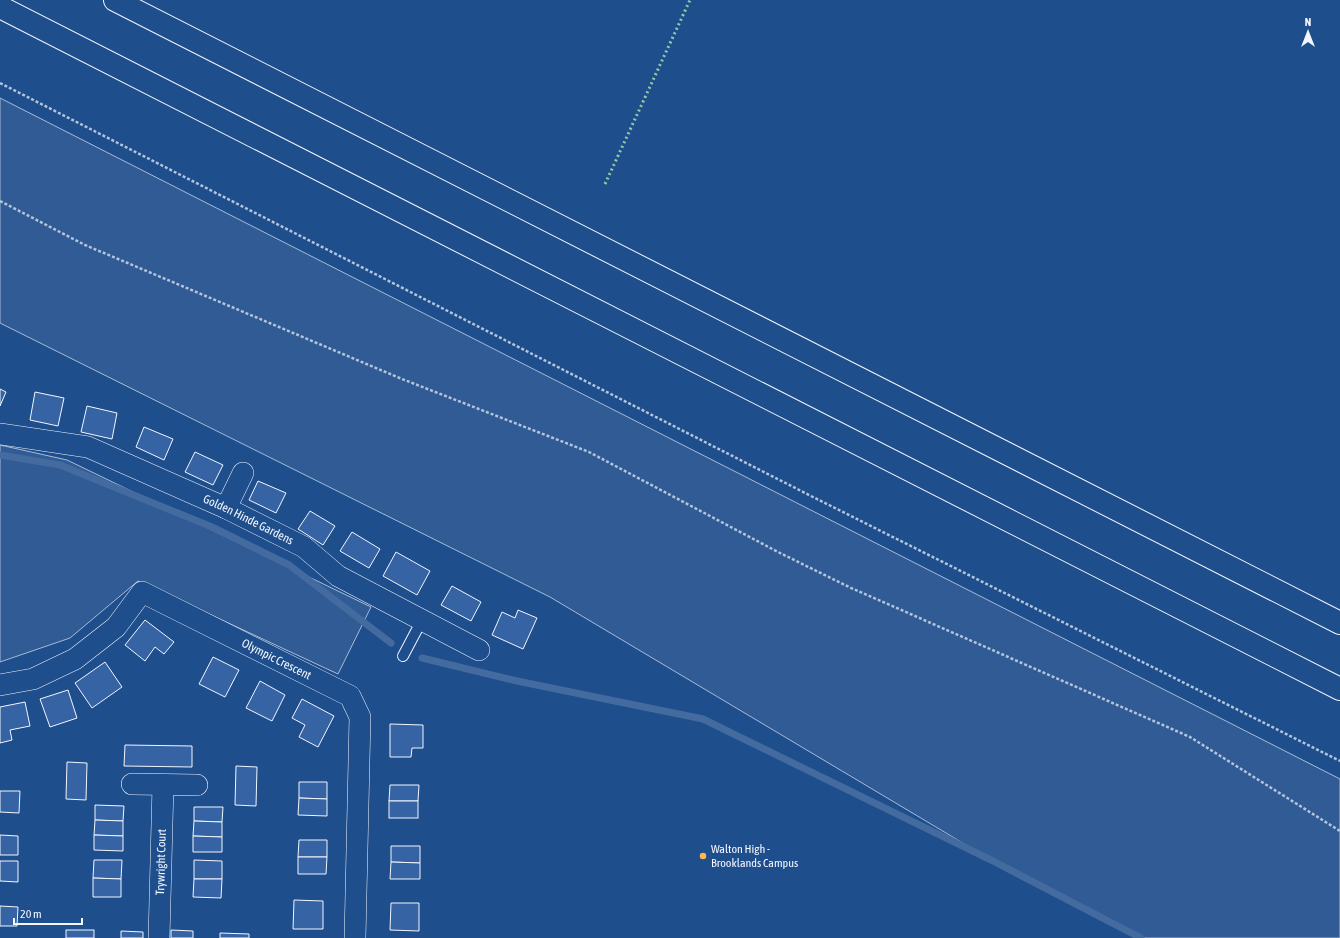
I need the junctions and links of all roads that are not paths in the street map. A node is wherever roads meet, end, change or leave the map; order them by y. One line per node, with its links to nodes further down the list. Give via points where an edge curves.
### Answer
1 (115, 0): 7 (highway)
2 (0, 7): 11 (highway)
3 (0, 434): 5 (street, Golden Hinde Gardens, via 88,447)
4 (244, 473): 5 (street)
5 (226, 508): 6 (street, Golden Hinde Gardens, via 304,547 338,576)
6 (422, 620): 8 (street, Golden Hinde Gardens); 9 (lane)
7 (1340, 623)
8 (479, 650)
9 (404, 656)
10 (0, 685): 16 (street, Olympic Crescent, via 33,679 76,659 116,627 142,592 350,696 360,717)
11 (1340, 689)
12 (132, 784): 13 (street)
13 (163, 785): 14 (street); 15 (street, Trywright Court)
14 (197, 785)
15 (159, 938)
16 (355, 938)

